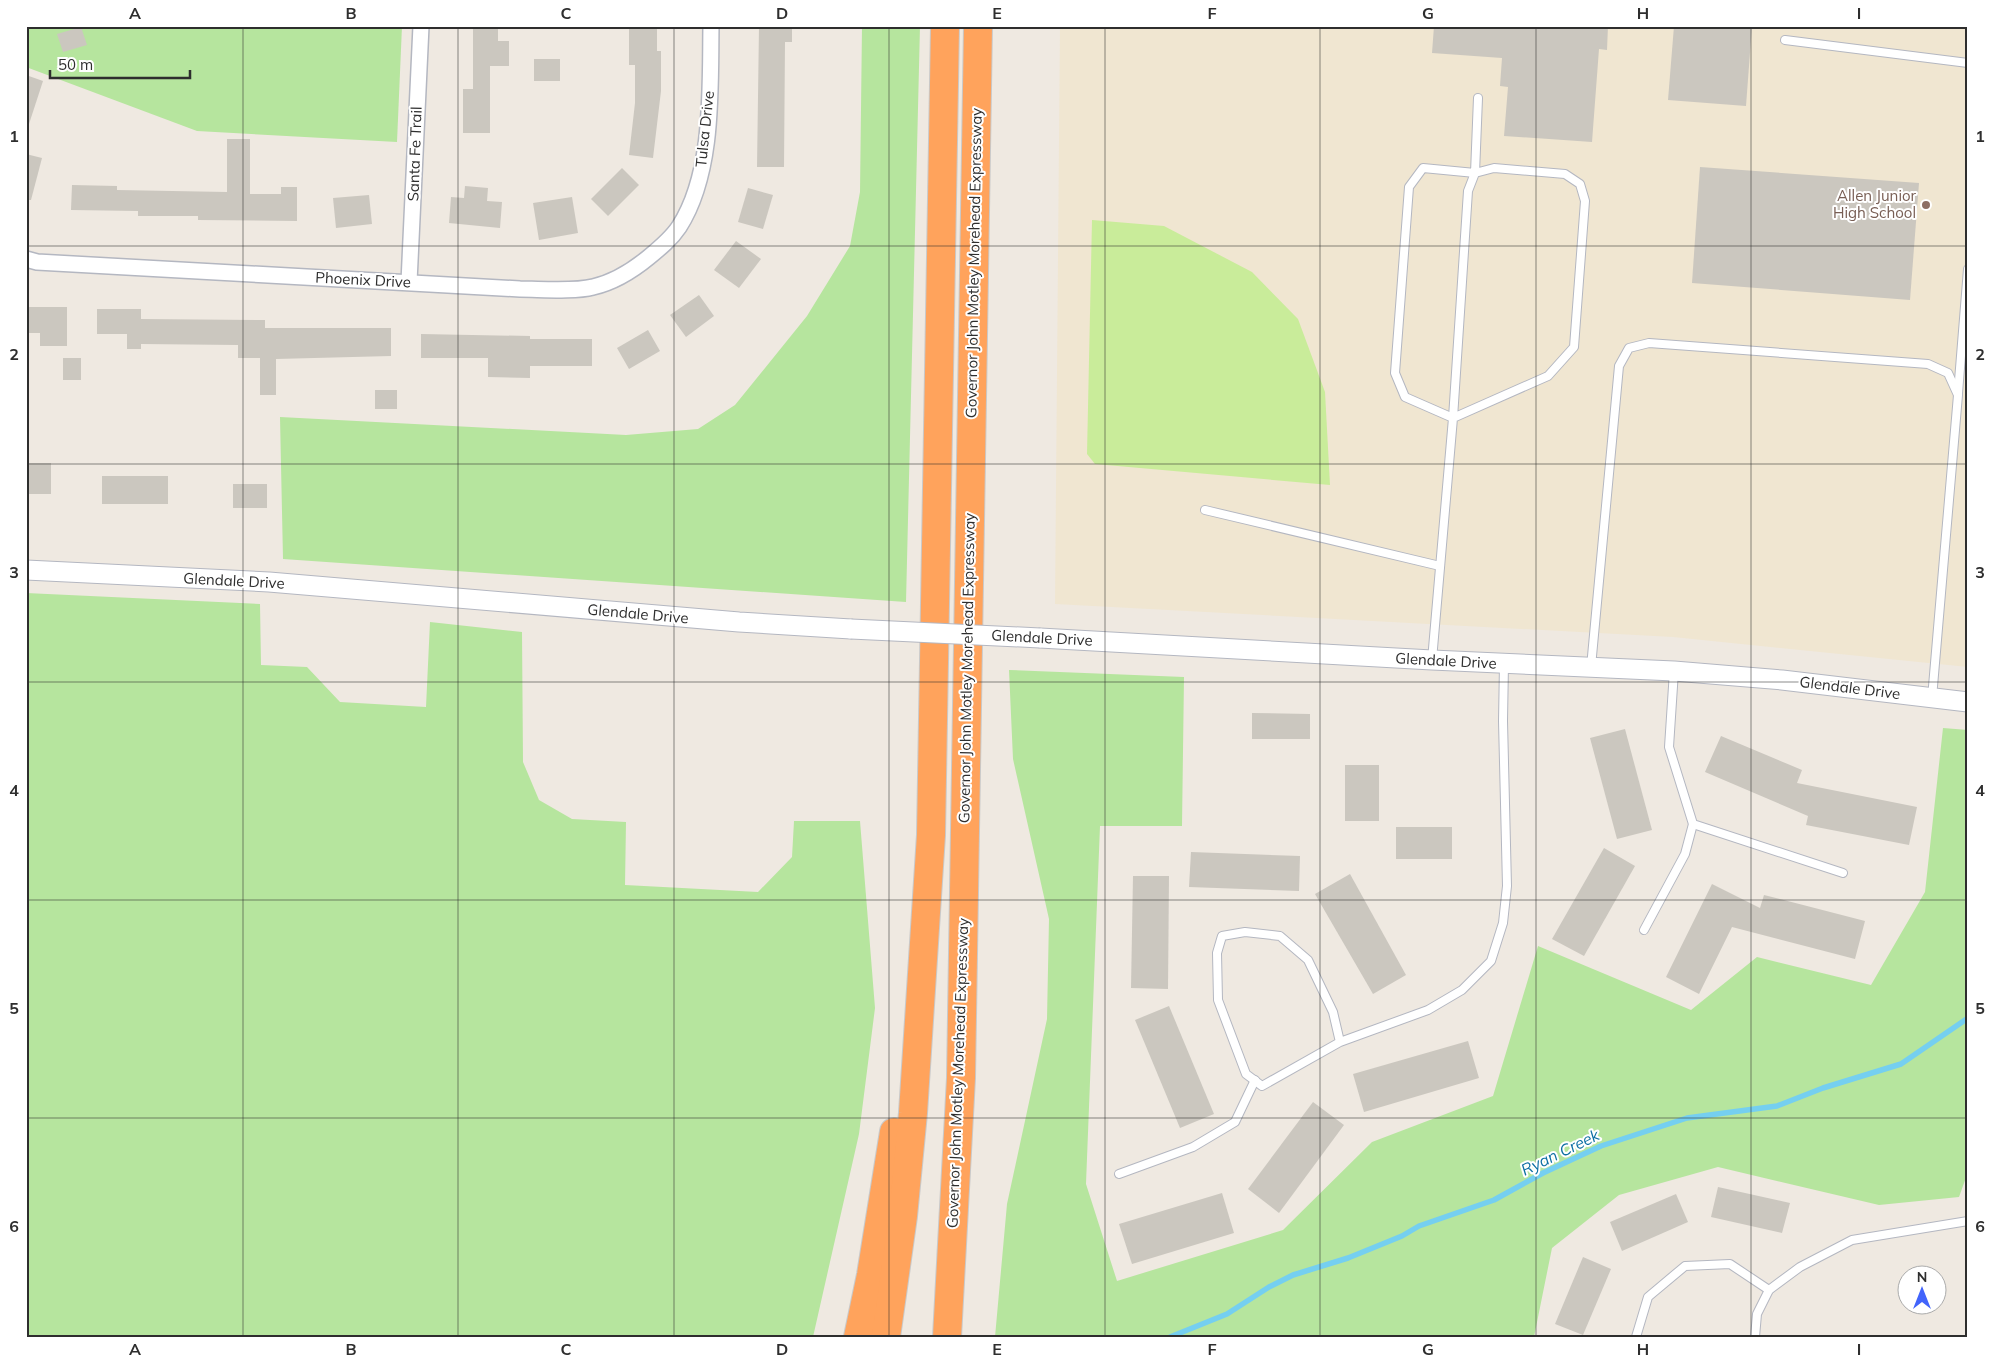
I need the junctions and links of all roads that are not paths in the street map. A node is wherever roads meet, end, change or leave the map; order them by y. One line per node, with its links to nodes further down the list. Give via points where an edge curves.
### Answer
1 (420, 26): 12 (street, Santa Fe Trail)
2 (711, 26): 9 (street, Tulsa Drive, via 705,159)
3 (945, 26): 27 (highway, via 931,834)
4 (978, 26): 33 (highway, Governor John Motley Morehead Expressway, via 961,1078)
5 (1784, 40): 6 (lane)
6 (1968, 63)
7 (1478, 98): 8 (lane)
8 (1475, 173): 14 (lane, via 1468,191); 14 (lane, via 1423,168 1409,187 1395,373 1406,397); 14 (lane, via 1494,168 1565,174 1580,184 1585,201 1574,347 1548,376)
9 (679, 227): 12 (street, Phoenix Drive, via 663,246 630,274 592,288 520,289)
10 (26, 259): 12 (street, Phoenix Drive, via 46,263)
11 (1968, 270): 13 (lane)
12 (409, 282)
13 (1958, 395): 20 (lane, via 1948,373 1928,364 1649,343 1629,348 1618,366); 22 (lane)
14 (1453, 418): 16 (lane)
15 (1205, 510): 16 (lane)
16 (1440, 566): 18 (lane)
17 (26, 570): 18 (street, Glendale Drive, bridge, via 269,582 710,620)
18 (1432, 660): 19 (street, Glendale Drive)
19 (1504, 664): 20 (street, Glendale Drive); 28 (lane, via 1507,886 1503,923 1491,961 1462,990 1428,1010)
20 (1591, 667): 21 (street, Glendale Drive)
21 (1674, 671): 22 (street, Glendale Drive); 24 (lane, via 1669,747)
22 (1932, 698): 23 (street, Glendale Drive)
23 (1968, 702)
24 (1693, 824): 25 (lane); 26 (lane, via 1685,854)
25 (1843, 873)
26 (1644, 930)
27 (921, 1017): 34 (highway, via 903,1059 889,1168); 35 (highway, via 904,1207)
28 (1340, 1042): 29 (lane, via 1262,1086); 29 (lane, via 1333,1012 1308,960 1280,936 1245,932 1222,936 1217,953 1218,1000 1246,1074)
29 (1255, 1080): 30 (lane, via 1235,1122 1193,1147)
30 (1119, 1174)
31 (1968, 1221): 32 (lane, via 1852,1240 1800,1267)
32 (1769, 1290): 38 (lane, via 1730,1264 1684,1266 1648,1297); 39 (lane, via 1757,1314)
33 (950, 1309): 36 (highway); 37 (highway)
34 (858, 1337)
35 (886, 1337)
36 (947, 1337)
37 (955, 1337)
38 (1636, 1337)
39 (1755, 1337)

